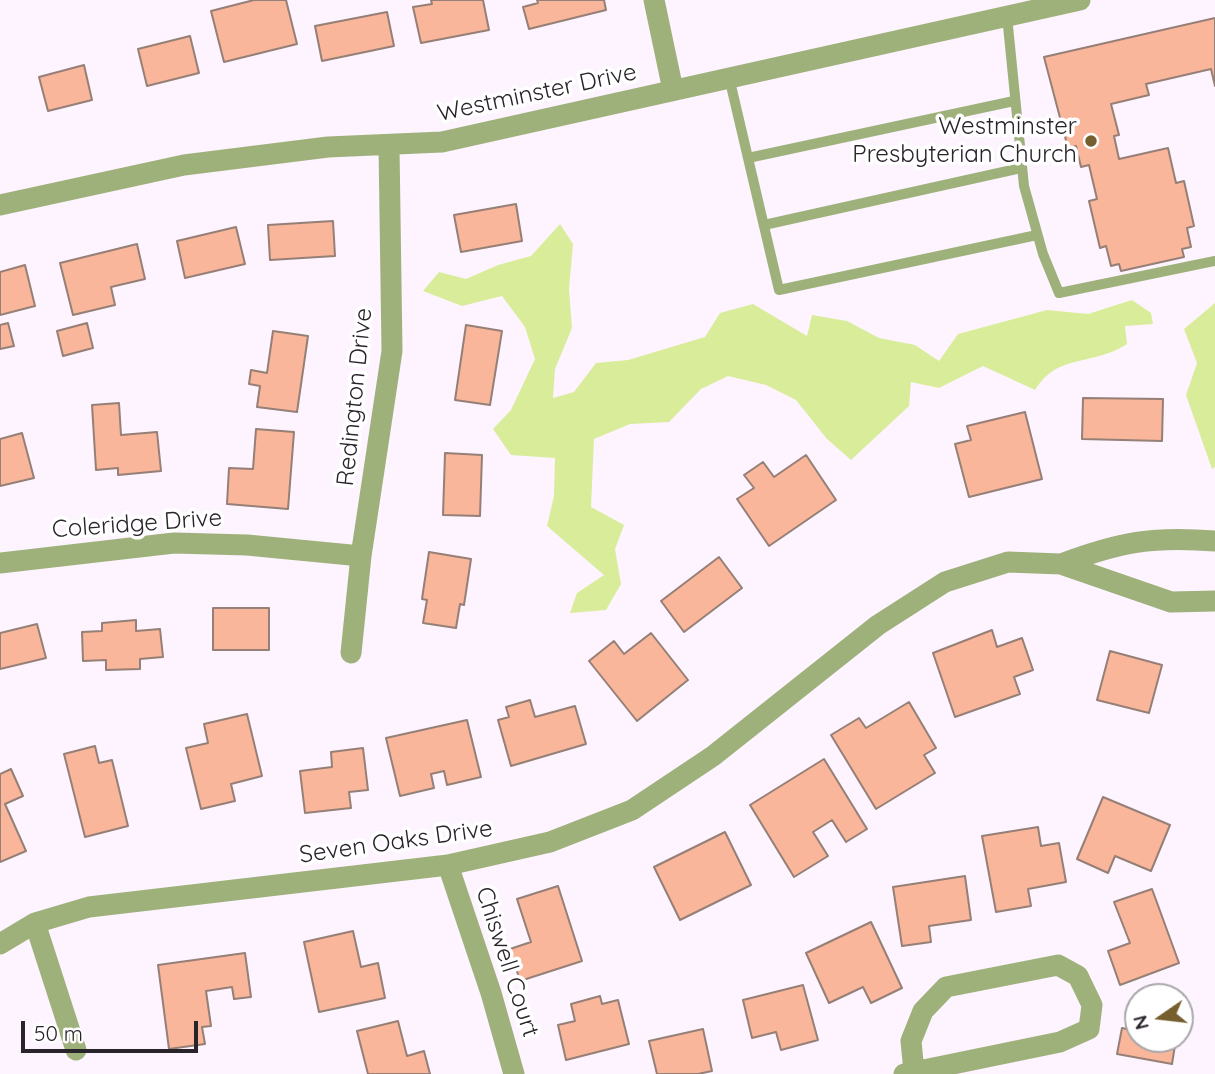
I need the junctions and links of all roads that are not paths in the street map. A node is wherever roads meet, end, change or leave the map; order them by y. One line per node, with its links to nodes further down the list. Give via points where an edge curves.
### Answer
1 (654, 0): 5 (street)
2 (1080, 0): 3 (street, Westminster Drive)
3 (1007, 16): 4 (street, Westminster Drive); 6 (lane)
4 (729, 77): 5 (street, Westminster Drive); 8 (lane)
5 (673, 90): 7 (street, Westminster Drive, via 442,142)
6 (1014, 101): 8 (lane); 9 (lane)
7 (389, 146): 10 (street, Westminster Drive, via 328,147 184,165); 15 (street, Redington Drive, via 392,351)
8 (748, 158): 11 (lane)
9 (1021, 168): 11 (lane); 12 (lane)
10 (0, 205)
11 (764, 225): 12 (lane, via 779,289)
12 (1037, 235): 13 (lane, via 1059,293)
13 (1215, 261)
14 (1215, 541): 17 (street, Seven Oaks Drive, via 1170,538 1111,545)
15 (361, 556): 16 (street, Coleridge Drive, via 247,545 174,544); 19 (street, Redington Drive)
16 (0, 563)
17 (1060, 564): 18 (street, Seven Oaks Drive, via 1171,602); 20 (street, Seven Oaks Drive, via 1008,562 945,582 878,625 713,756 632,810 550,842)
18 (1215, 601)
19 (351, 653)
20 (448, 866): 21 (street, Seven Oaks Drive, via 89,907); 25 (street, Chiswell Court)
21 (35, 923): 22 (street, Seven Oaks Drive); 23 (street)
22 (0, 944)
23 (76, 1050)
24 (909, 1073): 24 (street, via 1060,1042 1088,1029 1092,1005 1078,976 1058,965 946,987 923,1011 911,1041)
25 (514, 1074)

